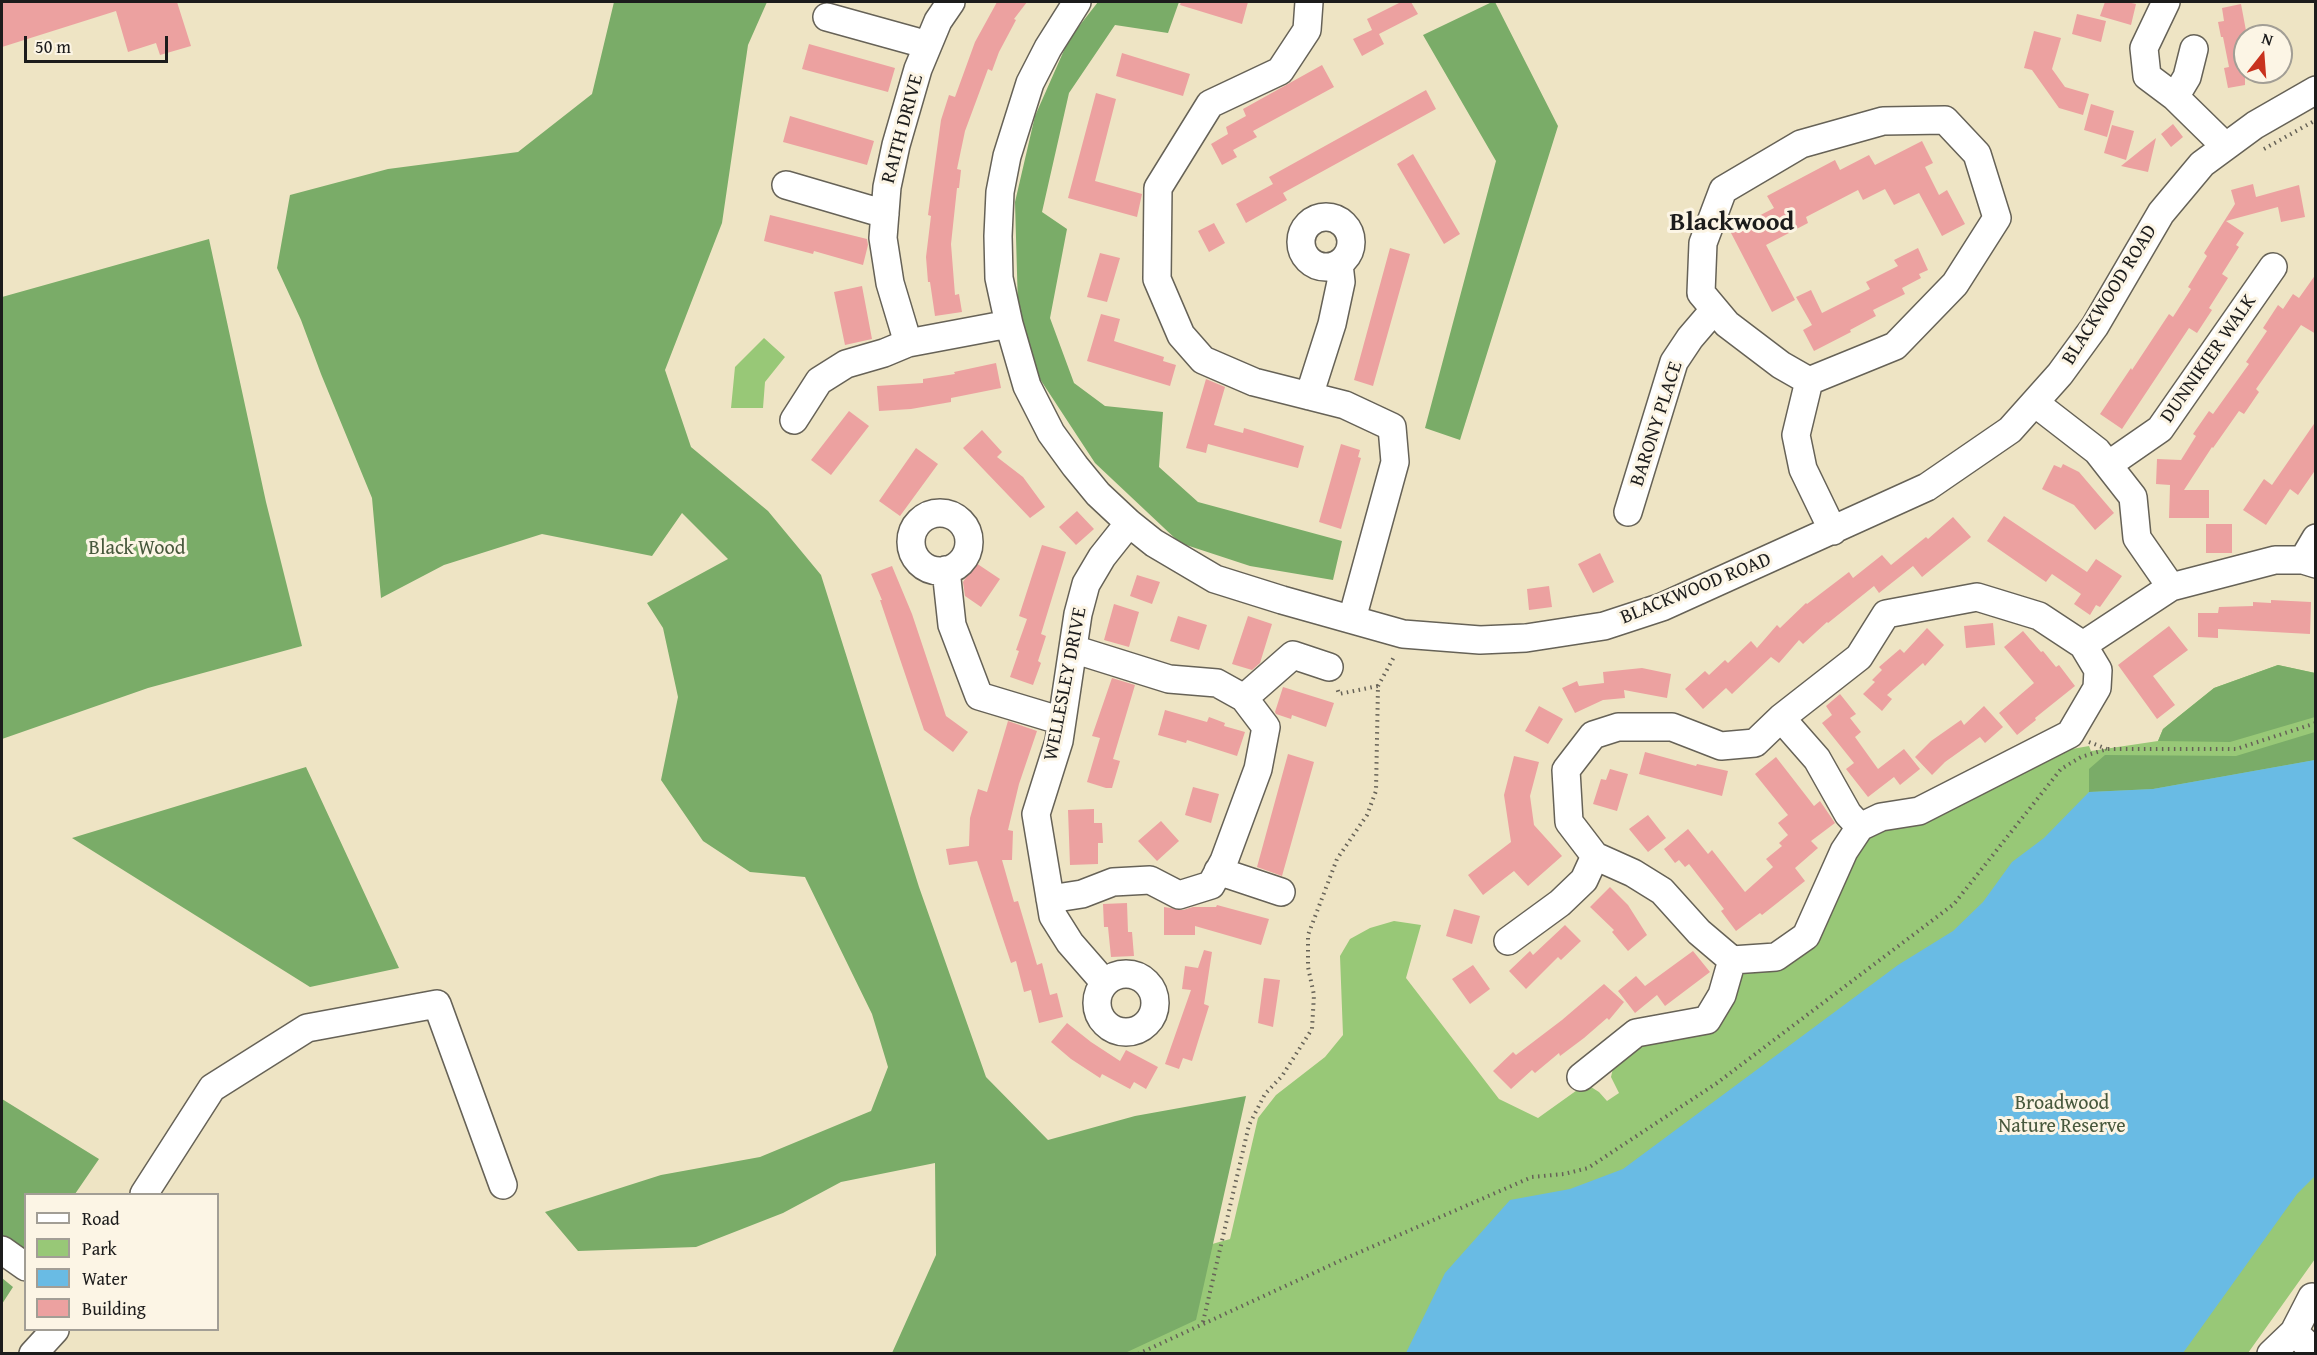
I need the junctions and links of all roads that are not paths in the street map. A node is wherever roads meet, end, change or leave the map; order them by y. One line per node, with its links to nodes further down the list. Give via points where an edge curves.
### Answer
1 (951, 2): 6 (street, RAITH DRIVE)
2 (1077, 2): 16 (street, BLACKWOOD ROAD, via 1030,83 1007,156 998,236 999,278)
3 (1309, 2): 19 (street, via 1307,30 1280,71 1210,104 1158,188 1156,279 1181,335 1203,360 1254,382)
4 (2166, 2): 9 (street, via 2144,48 2147,76)
5 (827, 16): 6 (street)
6 (928, 45): 12 (street, RAITH DRIVE, via 896,145)
7 (2194, 49): 9 (street, via 2187,77)
8 (2316, 90): 10 (street, BLACKWOOD ROAD)
9 (2175, 97): 10 (street)
10 (2225, 146): 20 (street, BLACKWOOD ROAD, via 2202,164 2162,213 2095,326)
11 (786, 185): 12 (street)
12 (885, 214): 17 (street, RAITH DRIVE, via 883,238 890,283)
13 (1339, 264): 19 (street, via 1337,303)
14 (2273, 267): 22 (street, DUNNIKIER WALK, via 2160,429)
15 (1714, 310): 18 (street, via 1781,365); 18 (street, via 1701,293 1703,243 1723,190 1801,144 1883,121 1945,120 1977,154 1996,218 1956,284 1895,346); 23 (street, BARONY PLACE, via 1674,362)
16 (1009, 324): 17 (street); 24 (street, BLACKWOOD ROAD, via 1027,386 1051,433 1098,494)
17 (908, 343): 21 (street, via 846,364 819,381)
18 (1809, 381): 25 (street, via 1796,435 1803,469)
19 (1309, 396): 29 (street, via 1345,405 1392,427 1395,462)
20 (2035, 403): 22 (street, via 2097,450); 25 (street, BLACKWOOD ROAD, via 2010,430 1927,487)
21 (794, 420)
22 (2108, 465): 28 (street, via 2133,497 2137,538)
23 (1628, 512)
24 (1129, 523): 29 (street, BLACKWOOD ROAD, via 1215,579); 31 (street, WELLESLEY DRIVE, via 1086,584)
25 (1833, 531): 29 (street, BLACKWOOD ROAD, via 1662,607 1604,626 1526,638 1480,640 1403,634)
26 (2311, 554): 28 (street)
27 (946, 570): 35 (street, via 952,625 979,696)
28 (2171, 586): 30 (street)
29 (1353, 619)
30 (2083, 645): 34 (street, via 2039,616 1977,597 1886,614 1859,657); 36 (street, via 2098,670 2097,688 2070,734 1919,811 1881,817)
31 (1072, 649): 33 (street, via 1169,679 1217,682); 35 (street, WELLESLEY DRIVE)
32 (1329, 667): 33 (street, via 1293,655)
33 (1244, 698): 38 (street, via 1266,727 1258,769)
34 (1780, 718): 36 (street, via 1817,759 1848,814); 37 (street, via 1755,743 1721,746 1672,727 1618,727 1593,735 1566,770 1569,822)
35 (1062, 721): 40 (street, WELLESLEY DRIVE, via 1036,814)
36 (1860, 827): 42 (street, via 1844,851 1806,936 1776,957)
37 (1595, 856): 41 (street, via 1584,880 1560,903); 42 (street, via 1662,891 1699,932)
38 (1218, 871): 39 (street); 40 (street, via 1211,885 1179,896 1150,880 1113,882 1082,894)
39 (1281, 892)
40 (1050, 899): 43 (street, WELLESLEY DRIVE, via 1053,916 1070,943)
41 (1508, 940)
42 (1732, 960): 44 (street, via 1722,995 1707,1020 1636,1032)
43 (1104, 982)
44 (1581, 1077)
45 (503, 1185): 46 (street, via 437,1004 307,1028 212,1088)
46 (145, 1193)
47 (2, 1250): 48 (street)
48 (24, 1266)
49 (2312, 1297): 51 (street)
50 (53, 1331): 52 (street)
51 (2294, 1332): 53 (street); 54 (street)
52 (33, 1353)
53 (2271, 1353)
54 (2316, 1353)

